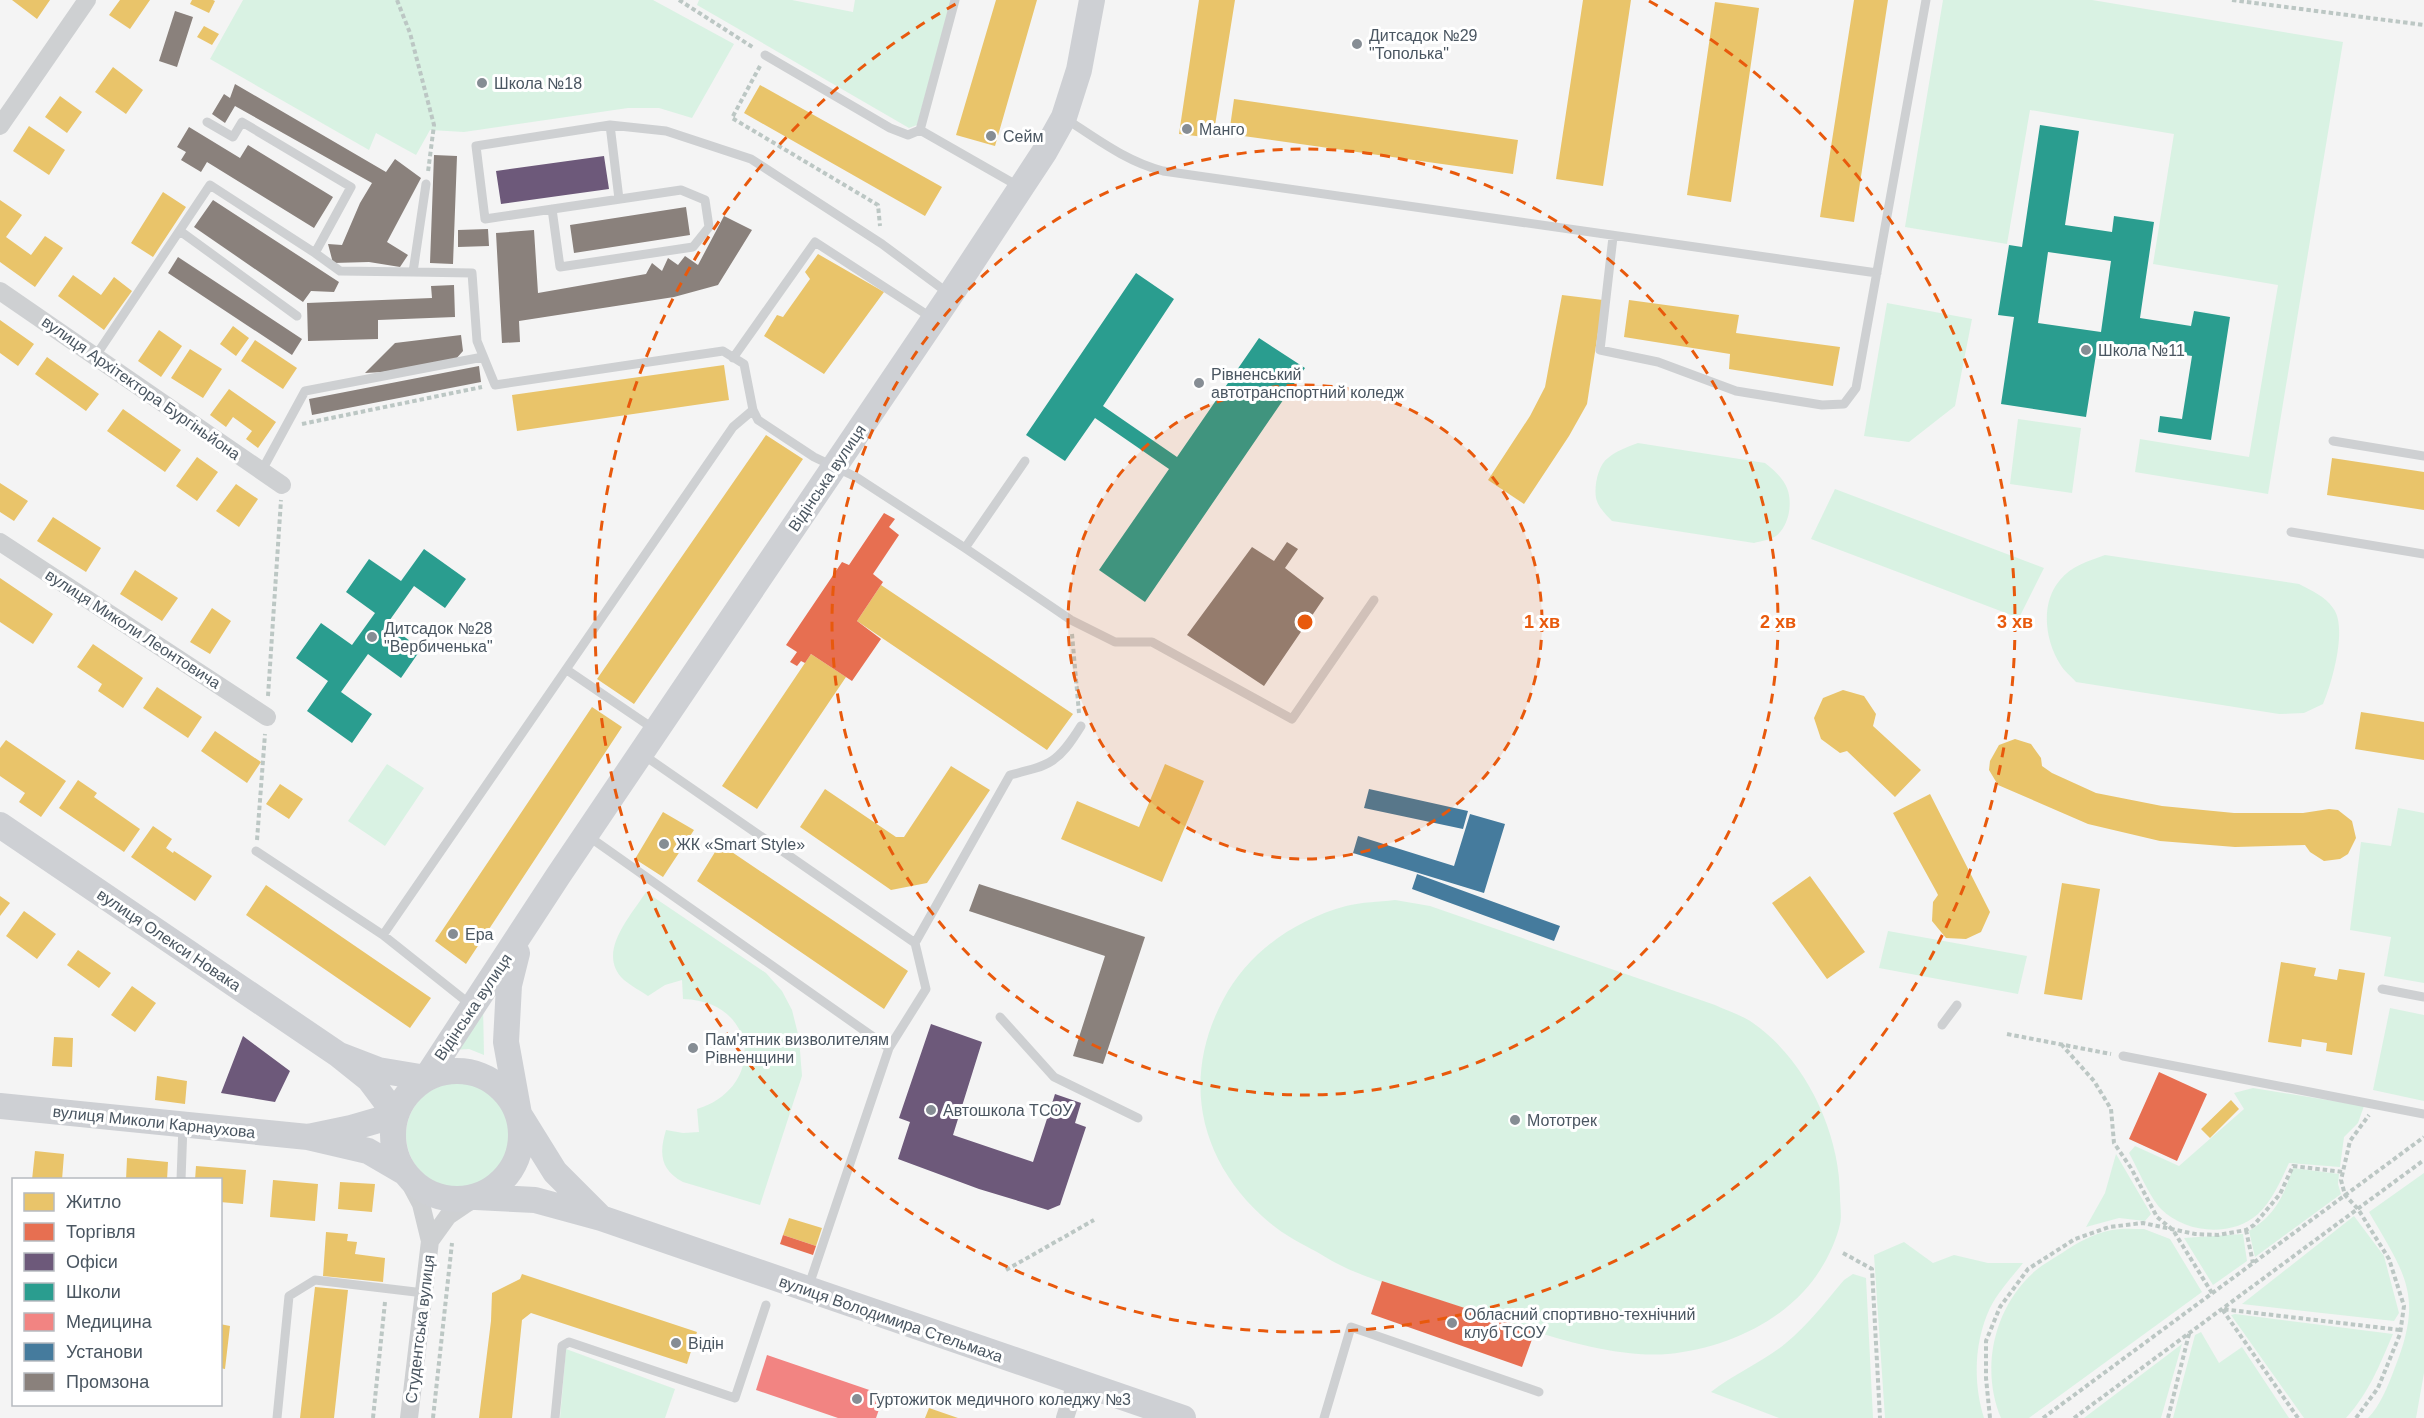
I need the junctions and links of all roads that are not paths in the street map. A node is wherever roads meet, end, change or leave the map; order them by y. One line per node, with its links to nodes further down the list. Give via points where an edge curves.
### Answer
1 (87, 0): 9 (street)
2 (955, 0): 10 (lane)
3 (1092, 0): 6 (main road, Відінська вулиця, via 1079,70)
4 (1926, 0): 19 (lane)
5 (765, 55): 10 (lane, via 890,128 908,135)
6 (1064, 117): 12 (main road, Відінська вулиця); 16 (lane, via 1125,157 1163,171)
7 (207, 122): 17 (lane, via 233,137 242,122 351,187)
8 (610, 125): 13 (lane); 14 (lane, via 476,146 485,219); 21 (lane, via 666,131 751,159)
9 (0, 126)
10 (920, 130): 12 (lane)
11 (426, 184): 18 (lane)
12 (1022, 188): 21 (main road, Відінська вулиця)
13 (619, 199): 14 (lane); 14 (lane, via 681,190 705,200 709,227 693,247 560,267)
14 (552, 209)
15 (180, 231): 17 (lane, via 210,185); 22 (lane); 24 (lane)
16 (1613, 237): 19 (lane); 19 (lane, via 1600,350 1658,362 1736,391 1822,405 1844,404 1856,388)
17 (315, 253): 18 (lane, via 340,271)
18 (413, 272): 25 (lane, via 472,273 477,341)
19 (1877, 273)
20 (0, 291): 24 (street, вулиця Архітектора Бургіньйона)
21 (951, 294): 23 (main road, Відінська вулиця)
22 (297, 315)
23 (934, 320): 26 (lane, via 815,242); 31 (main road, Відінська вулиця)
24 (95, 357): 32 (street, вулиця Архітектора Бургіньйона)
25 (483, 357): 26 (lane, via 495,385 723,351); 32 (lane, via 304,390)
26 (734, 358): 27 (lane, via 744,364)
27 (753, 410): 31 (lane, via 758,420); 39 (lane, via 733,427)
28 (2333, 441): 29 (lane)
29 (2424, 456)
30 (1025, 461): 36 (lane)
31 (834, 468): 36 (lane, via 856,477); 42 (main road, Відінська вулиця)
32 (261, 472): 33 (street, вулиця Архітектора Бургіньйона)
33 (282, 485)
34 (2291, 532): 37 (lane)
35 (0, 542): 40 (street, вулиця Миколи Леонтовича)
36 (965, 548): 38 (lane, via 1071,620 1115,642 1152,642 1292,720)
37 (2424, 554)
38 (1374, 600)
39 (567, 670): 42 (lane); 47 (lane)
40 (267, 717)
41 (1081, 726): 49 (lane, via 1065,751 1045,767 1010,775)
42 (657, 731): 43 (main road, Відінська вулиця)
43 (642, 754): 45 (main road, Відінська вулиця); 49 (lane)
44 (0, 825): 57 (main road, вулиця Олекси Новака)
45 (586, 835): 48 (main road, Відінська вулиця); 56 (lane)
46 (256, 851): 47 (lane)
47 (383, 935): 53 (lane)
48 (520, 937): 53 (main road, Відінська вулиця); 62 (main road, Відінська вулиця, via 509,985 506,1042)
49 (915, 943): 56 (lane, via 926,988)
50 (2382, 989): 51 (lane)
51 (2424, 997)
52 (1957, 1005): 55 (lane)
53 (474, 1007): 59 (main road, Відінська вулиця)
54 (1000, 1017): 64 (lane, via 1054,1077)
55 (1942, 1025)
56 (889, 1048): 72 (lane)
57 (339, 1055): 59 (main road, вулиця Олекси Новака, via 378,1070); 61 (main road, вулиця Олекси Новака, via 369,1079)
58 (2123, 1056): 63 (lane)
59 (426, 1078): 61 (main road, via 413,1087); 62 (main road, via 444,1071 481,1074 511,1097)
60 (0, 1106): 65 (main road, вулиця Миколи Карнаухова)
61 (396, 1114): 66 (main road, вулиця Миколи Карнаухова); 67 (main road, via 393,1144)
62 (519, 1114): 69 (main road, via 519,1155 510,1173 495,1188); 70 (main road, вулиця Володимира Стельмаха, via 555,1172)
63 (2424, 1114)
64 (1137, 1118)
65 (183, 1125): 66 (main road, вулиця Миколи Карнаухова); 68 (lane)
66 (308, 1137): 67 (main road, вулиця Миколи Карнаухова, via 368,1151)
67 (404, 1172): 69 (main road, via 436,1196); 71 (street, via 421,1204)
68 (181, 1178)
69 (476, 1197): 70 (main road, вулиця Володимира Стельмаха, via 535,1200); 71 (street, via 448,1216)
70 (601, 1218): 72 (main road, вулиця Володимира Стельмаха)
71 (430, 1241): 73 (street, Студентська вулиця)
72 (808, 1290): 75 (main road, вулиця Володимира Стельмаха)
73 (424, 1293): 77 (lane, via 315,1280 290,1296); 78 (street, Студентська вулиця)
74 (765, 1305): 79 (lane, via 735,1398 569,1342 562,1346)
75 (1076, 1383): 80 (street); 81 (main road, вулиця Володимира Стельмаха)
76 (1539, 1392): 82 (lane, via 1351,1327)
77 (277, 1418)
78 (409, 1418)
79 (555, 1418)
80 (1065, 1418)
81 (1183, 1418)
82 (1324, 1418)

